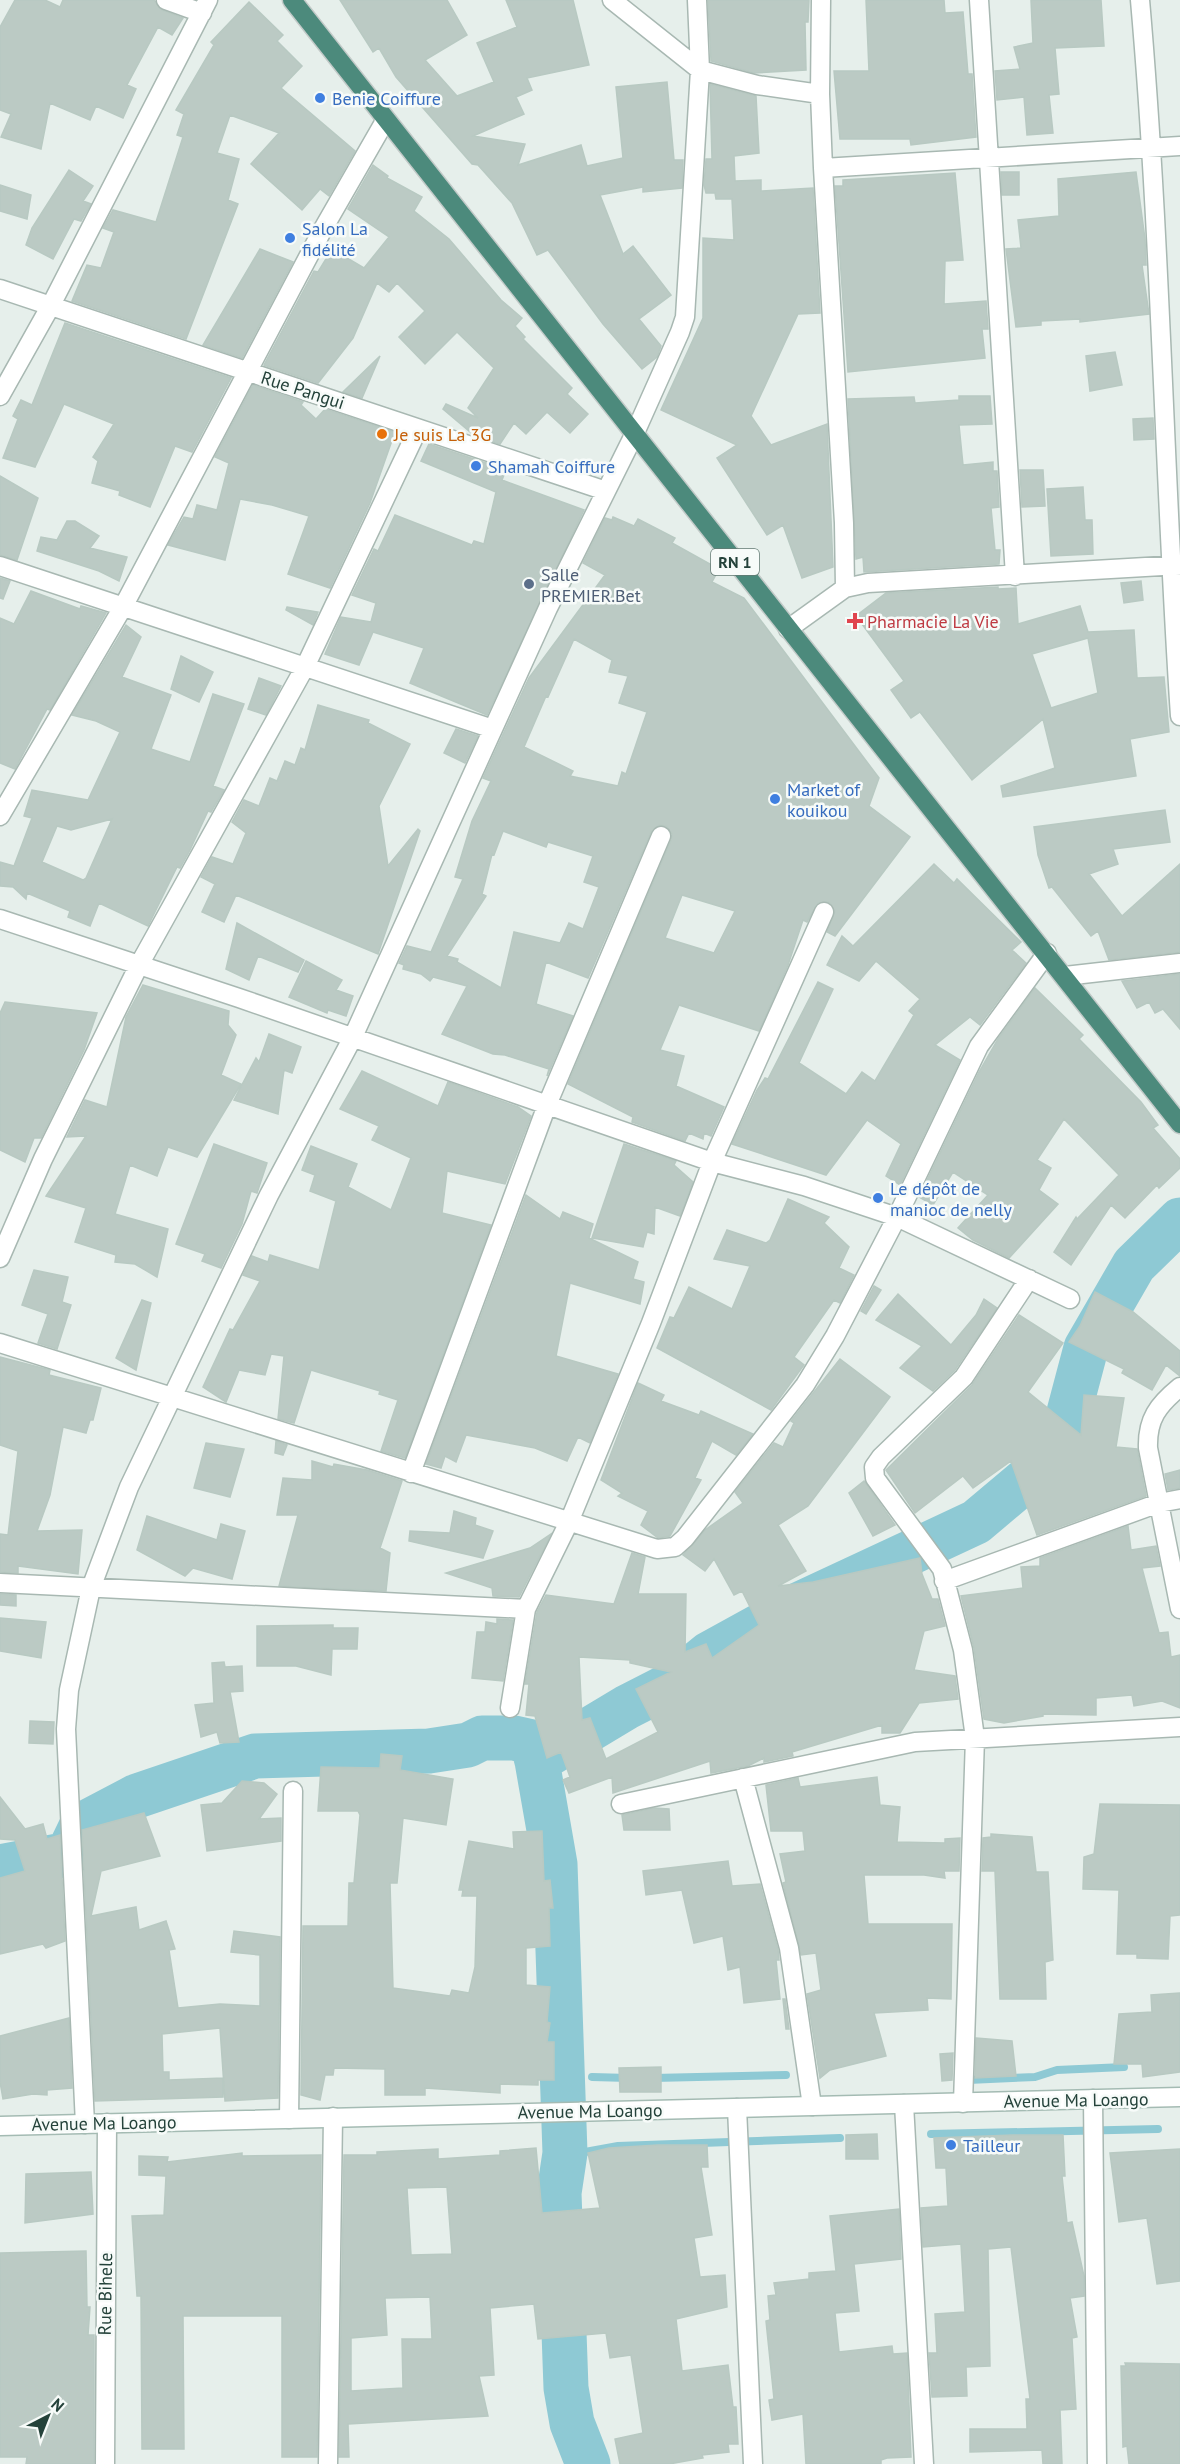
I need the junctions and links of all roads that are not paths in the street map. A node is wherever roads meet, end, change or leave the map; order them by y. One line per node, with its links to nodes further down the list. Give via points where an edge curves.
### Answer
1 (166, 0): 8 (street)
2 (291, 0): 11 (highway, RN 1)
3 (612, 0): 9 (street)
4 (697, 0): 9 (street)
5 (821, 0): 10 (street)
6 (979, 0): 14 (street)
7 (1140, 0): 13 (street)
8 (205, 6): 17 (street)
9 (700, 70): 10 (street); 21 (street, via 685,317)
10 (820, 94): 15 (street)
11 (386, 121): 18 (street); 21 (highway, RN 1)
12 (1180, 146): 13 (street)
13 (1153, 147): 14 (street); 23 (street)
14 (988, 158): 15 (street); 25 (street)
15 (823, 168): 26 (street)
16 (0, 290): 17 (street, Rue Pangui)
17 (50, 307): 18 (street, Rue Pangui); 19 (street)
18 (246, 372): 20 (street, Rue Pangui); 27 (street)
19 (0, 396)
20 (418, 429): 22 (street, Rue Pangui); 29 (street)
21 (634, 435): 22 (street); 28 (highway, RN 1)
22 (606, 491): 31 (street)
23 (1175, 565): 25 (street); 30 (street)
24 (0, 566): 27 (street)
25 (1015, 576): 26 (street)
26 (845, 588): 28 (street)
27 (123, 607): 29 (street); 32 (street)
28 (788, 629): 36 (highway, RN 1)
29 (305, 667): 31 (street); 38 (street)
30 (1180, 716)
31 (494, 729): 40 (street)
32 (0, 816)
33 (661, 836): 41 (street)
34 (824, 912): 43 (street)
35 (0, 919): 38 (street)
36 (1047, 953): 39 (highway, RN 1); 44 (street, via 979,1046)
37 (1180, 963): 39 (street)
38 (139, 965): 40 (street); 45 (street)
39 (1065, 976): 42 (highway, RN 1)
40 (352, 1039): 41 (street); 50 (street, via 269,1195)
41 (547, 1105): 43 (street); 51 (street)
42 (1180, 1124)
43 (712, 1162): 44 (street, via 804,1186); 54 (street)
44 (897, 1217): 46 (street); 54 (street, via 805,1385 685,1538 675,1546 657,1549)
45 (0, 1257)
46 (1029, 1279): 47 (street); 55 (street, via 964,1377 874,1467 875,1478 942,1569)
47 (1070, 1299)
48 (0, 1343): 50 (street)
49 (1180, 1387): 53 (street, via 1161,1402 1147,1434)
50 (171, 1398): 51 (street); 57 (street, via 129,1487)
51 (411, 1473): 54 (street)
52 (1180, 1499): 53 (street)
53 (1159, 1503): 55 (street); 59 (street)
54 (569, 1522): 58 (street)
55 (944, 1581): 62 (street, via 963,1650)
56 (0, 1583): 57 (street)
57 (91, 1588): 58 (street); 75 (street, via 69,1690 66,1729)
58 (526, 1609): 60 (street)
59 (1180, 1609)
60 (510, 1708)
61 (1180, 1727): 62 (street)
62 (975, 1738): 63 (street, via 915,1742); 68 (street)
63 (743, 1778): 65 (street); 70 (street, via 789,1948)
64 (293, 1791): 73 (street)
65 (621, 1804)
66 (1180, 2097): 67 (street, Avenue Ma Loango)
67 (1093, 2099): 68 (street, Avenue Ma Loango); 81 (street)
68 (963, 2103): 69 (street, Avenue Ma Loango)
69 (904, 2104): 70 (street, Avenue Ma Loango); 80 (street)
70 (812, 2106): 71 (street, Avenue Ma Loango)
71 (737, 2108): 72 (street, Avenue Ma Loango); 79 (street)
72 (333, 2117): 73 (street, Avenue Ma Loango); 78 (street)
73 (289, 2119): 74 (street, Avenue Ma Loango)
74 (107, 2123): 75 (street, Avenue Ma Loango); 77 (street, Rue Bihele)
75 (85, 2124): 76 (street, Avenue Ma Loango)
76 (0, 2126)
77 (105, 2464)
78 (328, 2464)
79 (753, 2464)
80 (924, 2464)
81 (1097, 2464)

